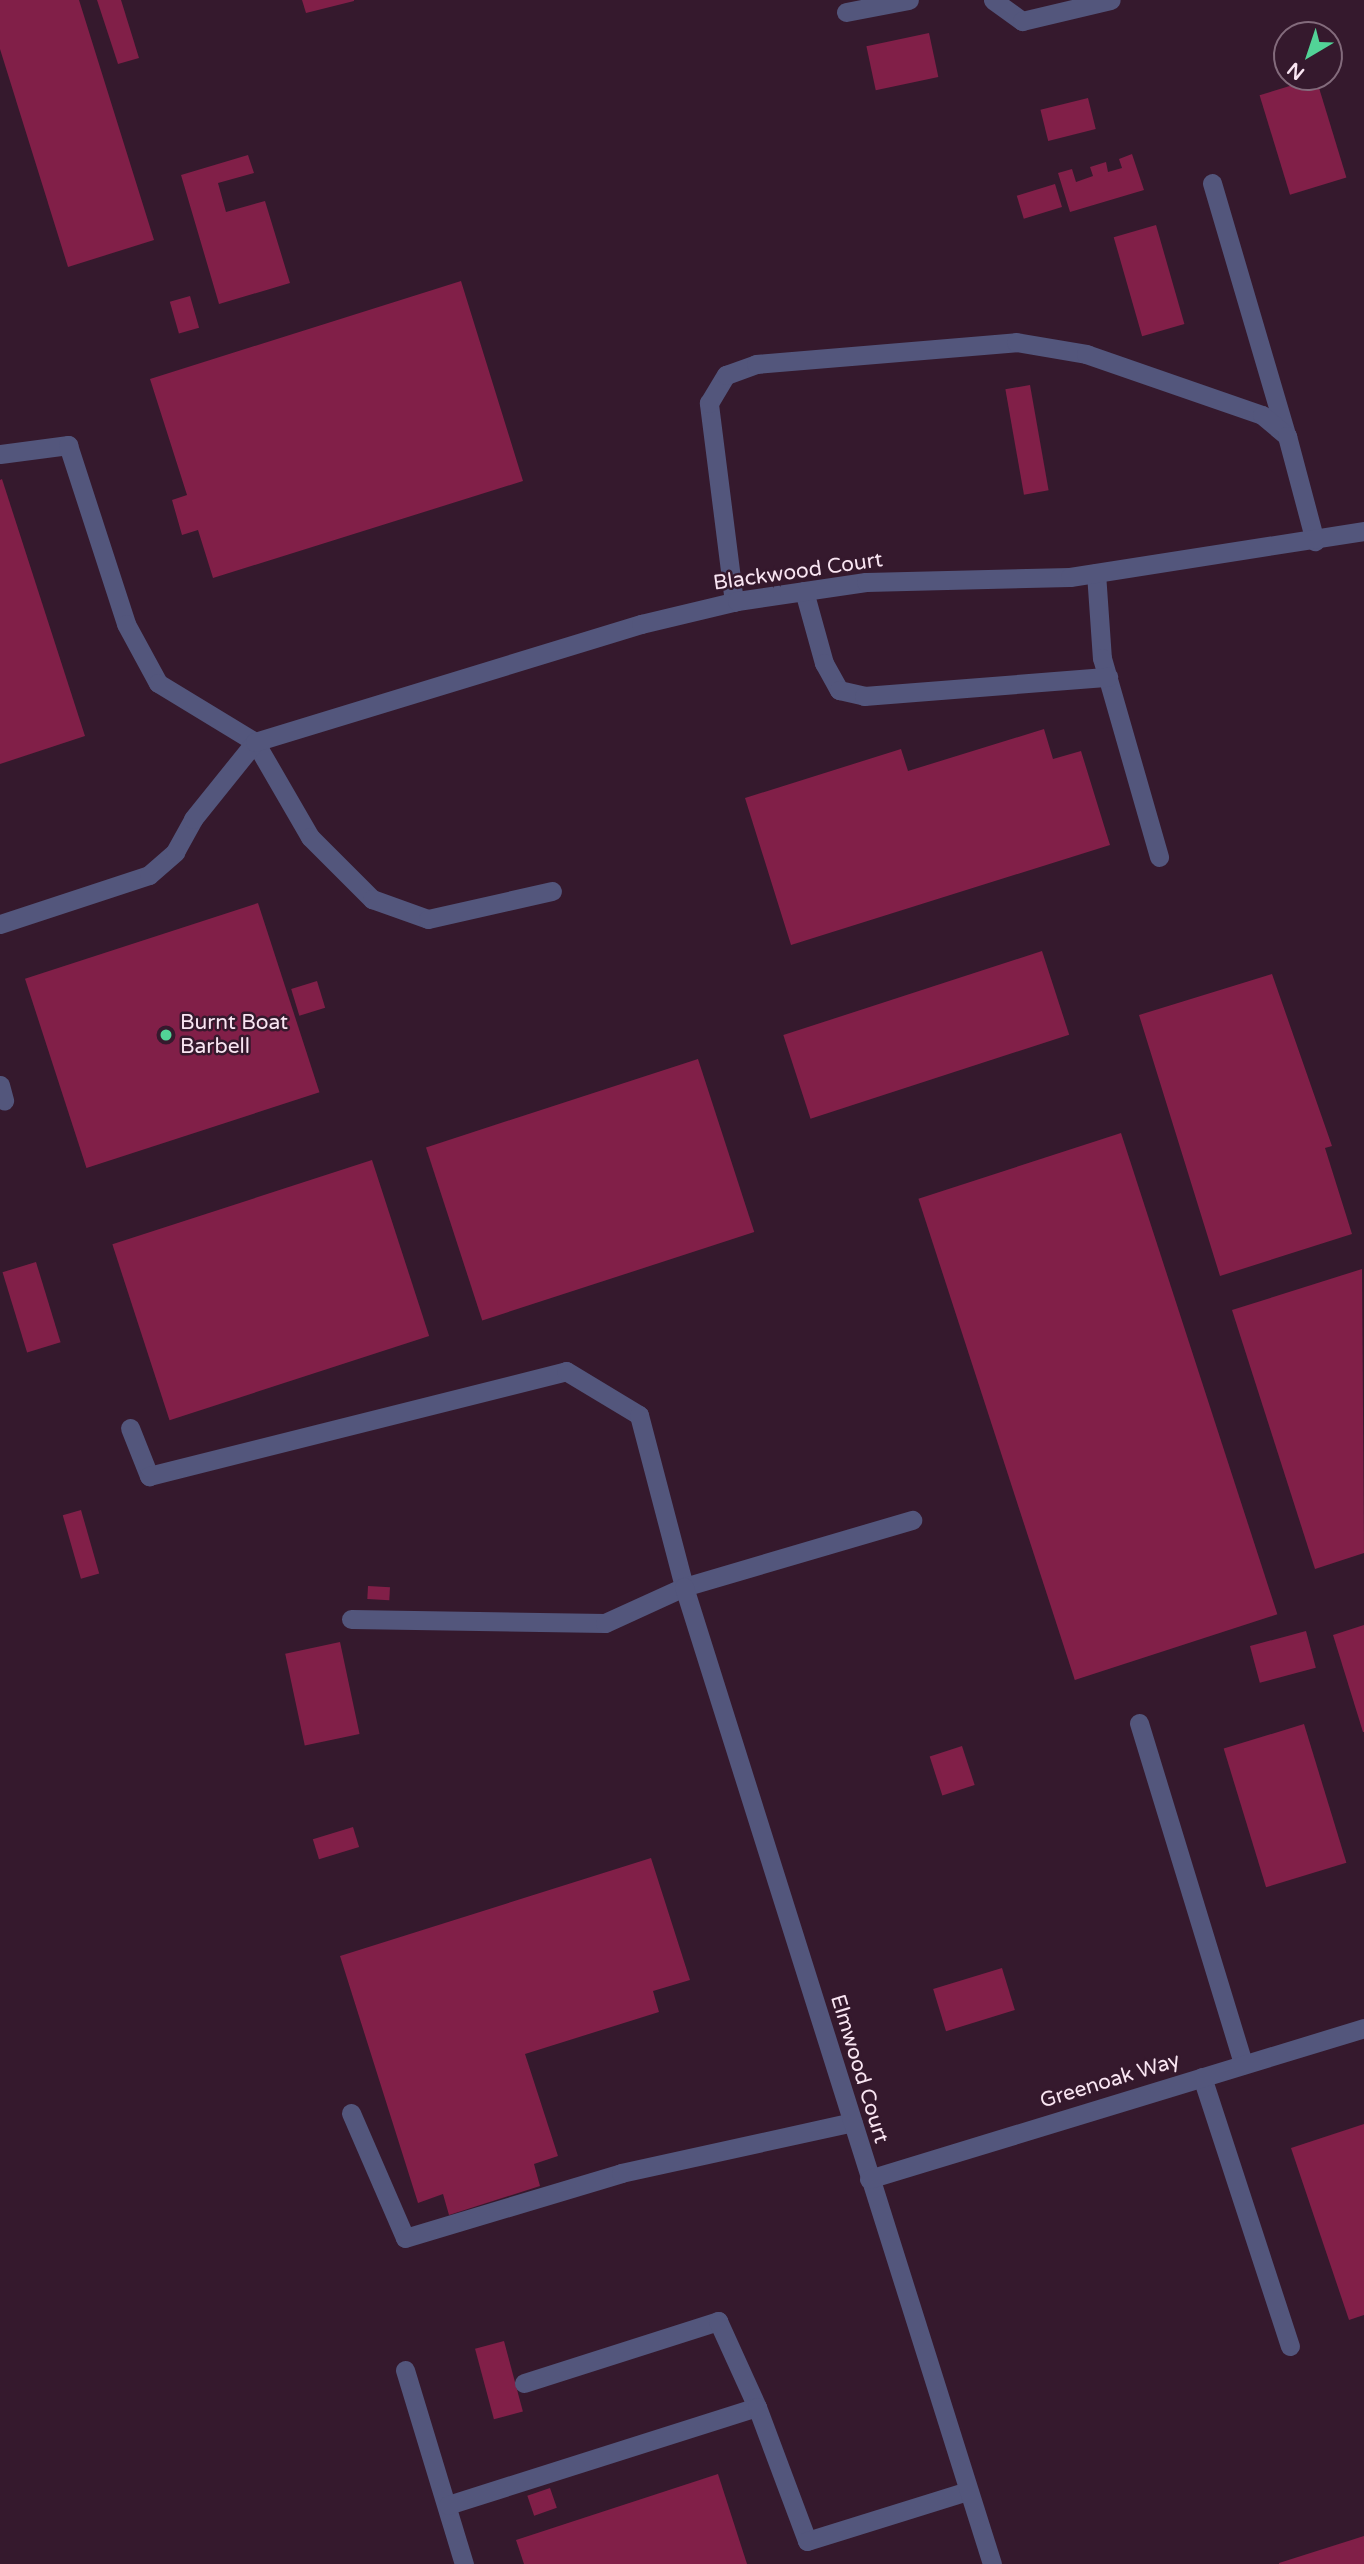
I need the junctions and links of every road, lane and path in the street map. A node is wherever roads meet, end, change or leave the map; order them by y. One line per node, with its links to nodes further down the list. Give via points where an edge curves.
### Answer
1 (909, 0): 4 (street)
2 (993, 0): 3 (street, via 1022,21)
3 (1111, 0)
4 (846, 12)
5 (1212, 183): 6 (street)
6 (1287, 436): 9 (street); 12 (street, via 1230,401 1086,354 1017,342 756,365 726,375 709,403)
7 (0, 454): 14 (street, via 68,445 126,624 158,682)
8 (1364, 531): 9 (street, Blackwood Court)
9 (1315, 541): 10 (street, Blackwood Court)
10 (1097, 573): 11 (street, Blackwood Court, via 879,582); 13 (street)
11 (804, 591): 12 (street, Blackwood Court); 13 (street, via 824,663 839,690 863,696)
12 (734, 602): 14 (street, Blackwood Court)
13 (1108, 677): 15 (street)
14 (255, 741): 16 (street, via 310,837 372,899 428,919); 17 (street, via 193,818 175,852 149,875)
15 (1159, 857)
16 (552, 891)
17 (0, 923)
18 (131, 1427): 20 (street, Elmwood Court, via 149,1476 566,1371 639,1415)
19 (912, 1520): 20 (street)
20 (684, 1587): 21 (street, via 605,1623); 27 (street, Elmwood Court)
21 (351, 1619)
22 (1139, 1723): 24 (street)
23 (1364, 2028): 24 (street, Greenoak Way)
24 (1243, 2064): 25 (street, Greenoak Way)
25 (1202, 2077): 28 (street, Greenoak Way); 29 (street)
26 (351, 2113): 27 (street, via 405,2238 621,2173)
27 (852, 2122): 28 (street, Elmwood Court)
28 (869, 2179): 33 (street, Elmwood Court)
29 (1290, 2346)
30 (405, 2371): 34 (street)
31 (524, 2383): 32 (street, via 718,2321)
32 (757, 2407): 33 (street, via 807,2541); 34 (street)
33 (968, 2491): 36 (street, Elmwood Court)
34 (448, 2505): 35 (street)
35 (464, 2564)
36 (992, 2564)

